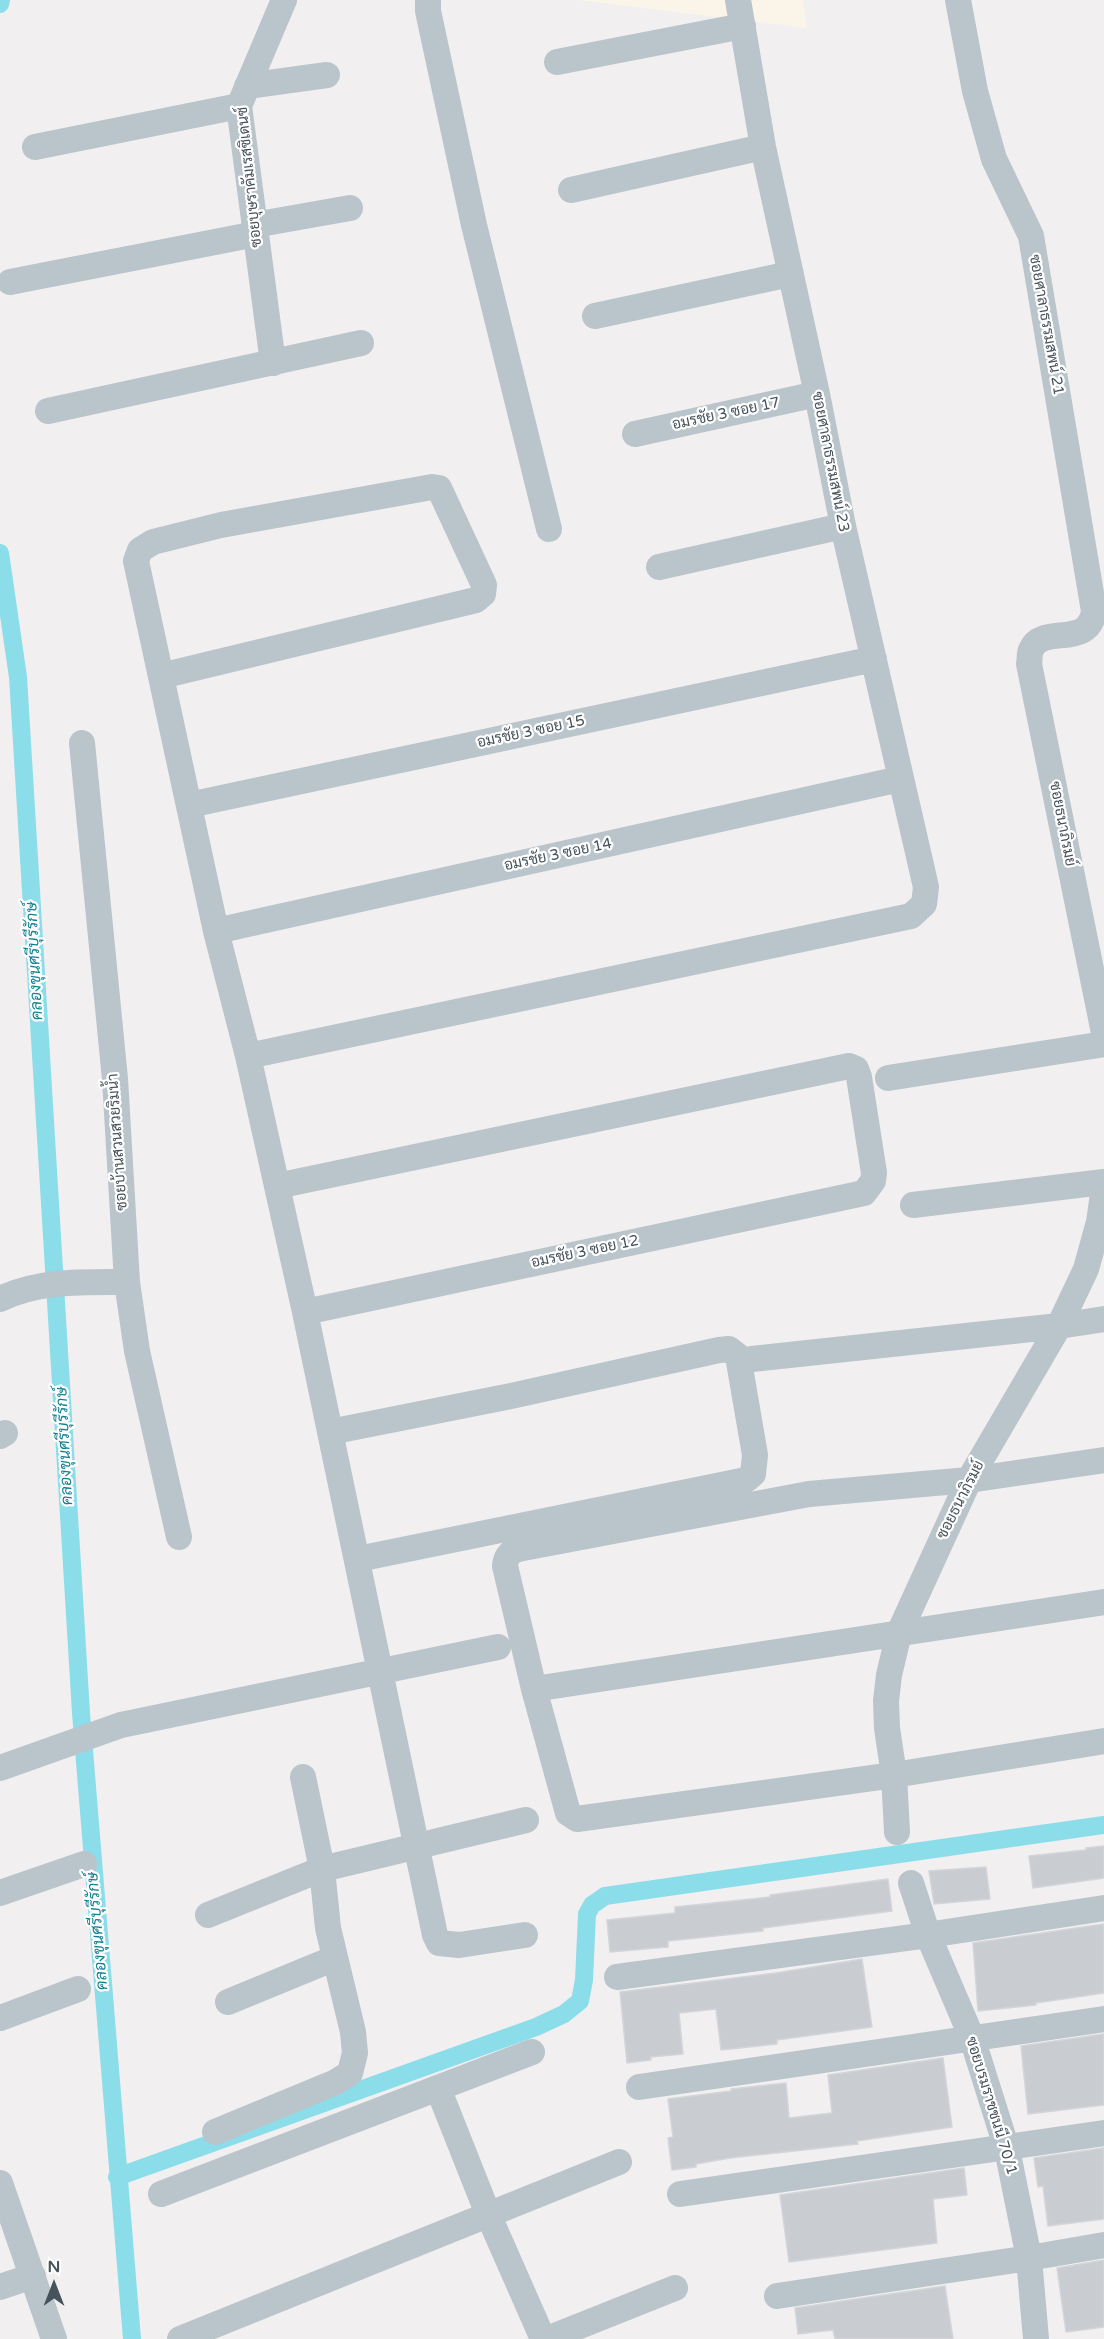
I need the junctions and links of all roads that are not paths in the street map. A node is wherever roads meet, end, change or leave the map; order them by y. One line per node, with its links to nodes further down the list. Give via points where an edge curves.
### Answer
1 (284, 0): 8 (street, ซอยบุษราคัมเรสซิเดนซ์)
2 (428, 0): 23 (street, via 474,225)
3 (738, 0): 5 (street, ซอยศาลาธรรมสพน์ 23)
4 (958, 0): 25 (street, ซอยศาลาธรรมสพน์ 21, via 975,91 994,159 1031,236 1094,611 1093,622 1085,631)
5 (743, 26): 6 (street); 10 (street, ซอยศาลาธรรมสพน์ 23)
6 (557, 62)
7 (327, 75): 8 (street)
8 (243, 96): 9 (street); 13 (street, ซอยบุษราคัมเรสซิเดนซ์)
9 (35, 147)
10 (763, 147): 11 (street); 14 (street, ซอยศาลาธรรมสพน์ 23)
11 (572, 190)
12 (350, 208): 13 (street)
13 (255, 230): 15 (street); 18 (street, ซอยบุษราคัมเรสซิเดนซ์)
14 (790, 274): 16 (street); 19 (street, ซอยศาลาธรรมสพน์ 23)
15 (10, 282)
16 (595, 316)
17 (360, 343): 18 (street)
18 (273, 363): 20 (street)
19 (817, 394): 21 (street, อมรชัย 3 ซอย 17); 22 (street, ซอยศาลาธรรมสพน์ 23)
20 (48, 411)
21 (634, 434)
22 (843, 526): 24 (street); 26 (street, ซอยศาลาธรรมสพน์ 23)
23 (549, 529)
24 (659, 567)
25 (1060, 636): 32 (street, ซอยธนาภิรมย์, via 1038,640 1030,650 1029,664)
26 (874, 659): 29 (street, ซอยศาลาธรรมสพน์ 23); 30 (street, อมรชัย 3 ซอย 15)
27 (161, 676): 27 (street, via 136,561 140,550 153,542 221,525 439,488 484,585 483,594 476,600); 30 (street)
28 (82, 743): 40 (street, ซอยบ้านสวนสวยริมน้ำ, via 115,1079)
29 (900, 779): 31 (street, อมรชัย 3 ซอย 14); 34 (street, ซอยศาลาธรรมสพน์ 23, via 926,887 924,904 911,916)
30 (189, 805): 31 (street)
31 (216, 931): 34 (street)
32 (1104, 1033)
33 (1104, 1044): 35 (street)
34 (248, 1056): 37 (street)
35 (888, 1078)
36 (1104, 1182): 39 (street)
37 (277, 1186): 42 (street); 42 (street, อมรชัย 3 ซอย 12, via 849,1066 859,1077 874,1173 864,1193)
38 (1104, 1187): 44 (street, ซอยธนาภิรมย์, via 1086,1269)
39 (913, 1205)
40 (127, 1282): 41 (street, via 46,1284); 49 (street, ซอยบ้านสวนสวยริมน้ำ, via 137,1351)
41 (0, 1299)
42 (305, 1312): 46 (street)
43 (1104, 1319): 44 (street)
44 (1059, 1326): 45 (street); 48 (street, ซอยธนาภิรมย์)
45 (753, 1359)
46 (330, 1432): 50 (street); 50 (street, via 729,1348 738,1356 755,1455 753,1474 746,1480)
47 (1104, 1460): 48 (street)
48 (969, 1480): 52 (street, ซอยธนาภิรมย์); 55 (street, via 809,1494 515,1550 506,1558 505,1566)
49 (179, 1537)
50 (358, 1559): 54 (street)
51 (1104, 1602): 52 (street)
52 (899, 1633): 55 (street); 58 (street, ซอยธนาภิรมย์, via 886,1701)
53 (498, 1647): 54 (street)
54 (380, 1672): 57 (street, via 121,1725); 62 (street)
55 (534, 1689): 58 (street, via 568,1813 577,1819)
56 (1104, 1741): 58 (street)
57 (0, 1768)
58 (894, 1774): 61 (street, ซอยธนาภิรมย์)
59 (303, 1778): 64 (street)
60 (526, 1820): 62 (street)
61 (897, 1832)
62 (418, 1848): 64 (street); 69 (street, via 439,1943 459,1946)
63 (84, 1864): 66 (street)
64 (322, 1869): 68 (street); 71 (street)
65 (911, 1883): 70 (street, ซอยบรมราชชนนี 70/1)
66 (0, 1893)
67 (1104, 1908): 70 (street)
68 (208, 1915)
69 (525, 1935)
70 (928, 1935): 72 (street); 77 (street, ซอยบรมราชชนนี 70/1)
71 (335, 1958): 74 (street); 81 (street, via 353,2032 355,2053 350,2073)
72 (617, 1977)
73 (78, 1989): 75 (street)
74 (228, 2002)
75 (0, 2018)
76 (1104, 2019): 77 (street)
77 (972, 2038): 79 (street); 83 (street, ซอยบรมราชชนนี 70/1)
78 (532, 2052): 80 (street)
79 (639, 2087)
80 (438, 2088): 86 (street); 88 (street)
81 (215, 2132)
82 (1104, 2133): 83 (street)
83 (1007, 2149): 87 (street); 90 (street, ซอยบรมราชชนนี 70/1)
84 (619, 2162): 88 (street)
85 (0, 2183): 91 (street)
86 (161, 2194)
87 (680, 2194)
88 (489, 2214): 96 (street); 97 (street)
89 (1104, 2245): 90 (street)
90 (1029, 2258): 94 (street); 98 (street, ซอยบรมราชชนนี 70/1)
91 (33, 2276): 92 (street); 95 (street)
92 (0, 2287)
93 (675, 2288): 97 (street)
94 (777, 2296)
95 (54, 2339)
96 (180, 2339)
97 (545, 2339)
98 (1036, 2339)

